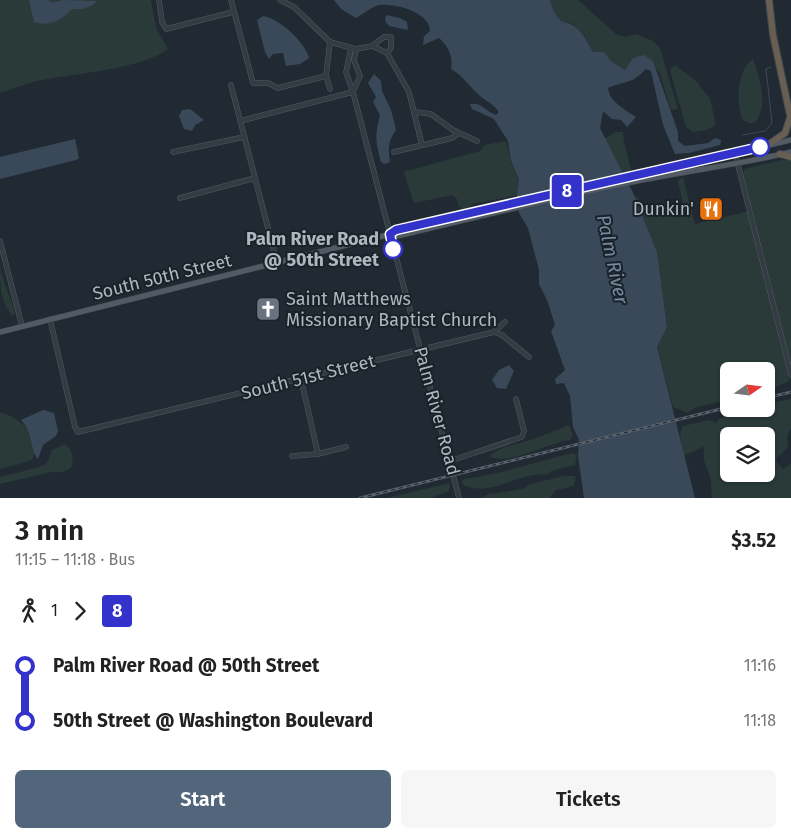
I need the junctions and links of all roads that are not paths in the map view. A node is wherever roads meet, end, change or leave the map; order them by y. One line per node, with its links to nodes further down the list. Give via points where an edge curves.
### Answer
1 (158, 0): 5 (street, via 166,29)
2 (231, 0): 5 (street)
3 (280, 0): 6 (street, via 294,7)
4 (770, 0): 17 (highway, via 773,35)
5 (233, 12): 12 (street, via 253,83 268,83 278,88)
6 (330, 42): 8 (street); 12 (street)
7 (372, 46): 8 (street); 9 (street); 9 (street, via 384,37 391,37 391,48)
8 (353, 48): 10 (street, Palm River Road); 11 (street, Palm River Road)
9 (387, 53): 16 (street, via 406,85)
10 (348, 63): 11 (street); 15 (street, Palm River Road, via 346,76)
11 (355, 63): 15 (street, Palm River Road, via 360,76)
12 (326, 76): 14 (street)
13 (231, 85): 18 (street)
14 (330, 89)
15 (353, 92): 18 (street); 35 (street, Palm River Road)
16 (414, 112): 19 (street, via 431,114); 23 (street)
17 (790, 117): 24 (highway, via 787,131)
18 (240, 120): 20 (street)
19 (459, 133): 22 (street); 23 (street, via 452,138)
20 (244, 137): 25 (street); 32 (street)
21 (791, 140): 24 (main road, South 50th Street)
22 (477, 141)
23 (422, 145): 26 (street)
24 (768, 145): 28 (main road, South 50th Street)
25 (173, 152)
26 (394, 152)
27 (791, 152): 29 (main road, South 50th Street)
28 (735, 153): 31 (street); 33 (main road, South 50th Street)
29 (780, 154): 30 (highway); 31 (main road, South 50th Street)
30 (791, 157)
31 (737, 164): 33 (main road, South 50th Street); 45 (street)
32 (255, 178): 34 (street); 37 (street)
33 (641, 178): 35 (main road, South 50th Street, via 512,205 397,236)
34 (180, 198)
35 (390, 234): 37 (main road, South 50th Street); 43 (street, Palm River Road)
36 (0, 241): 40 (street)
37 (277, 263): 38 (main road, South 50th Street)
38 (50, 319): 40 (main road, South 50th Street); 46 (street, South 51st Street, via 78,432)
39 (505, 322): 42 (street)
40 (22, 326): 41 (main road, South 50th Street)
41 (0, 332)
42 (494, 332): 43 (street, South 51st Street); 44 (street)
43 (420, 350): 46 (street, South 51st Street); 51 (street, Palm River Road)
44 (529, 357)
45 (791, 375)
46 (301, 379): 49 (street)
47 (516, 399): 51 (street, via 524,431 522,437)
48 (346, 447): 49 (street)
49 (318, 454): 50 (street)
50 (292, 456)
51 (450, 461): 52 (street, Palm River Road)
52 (459, 498)

